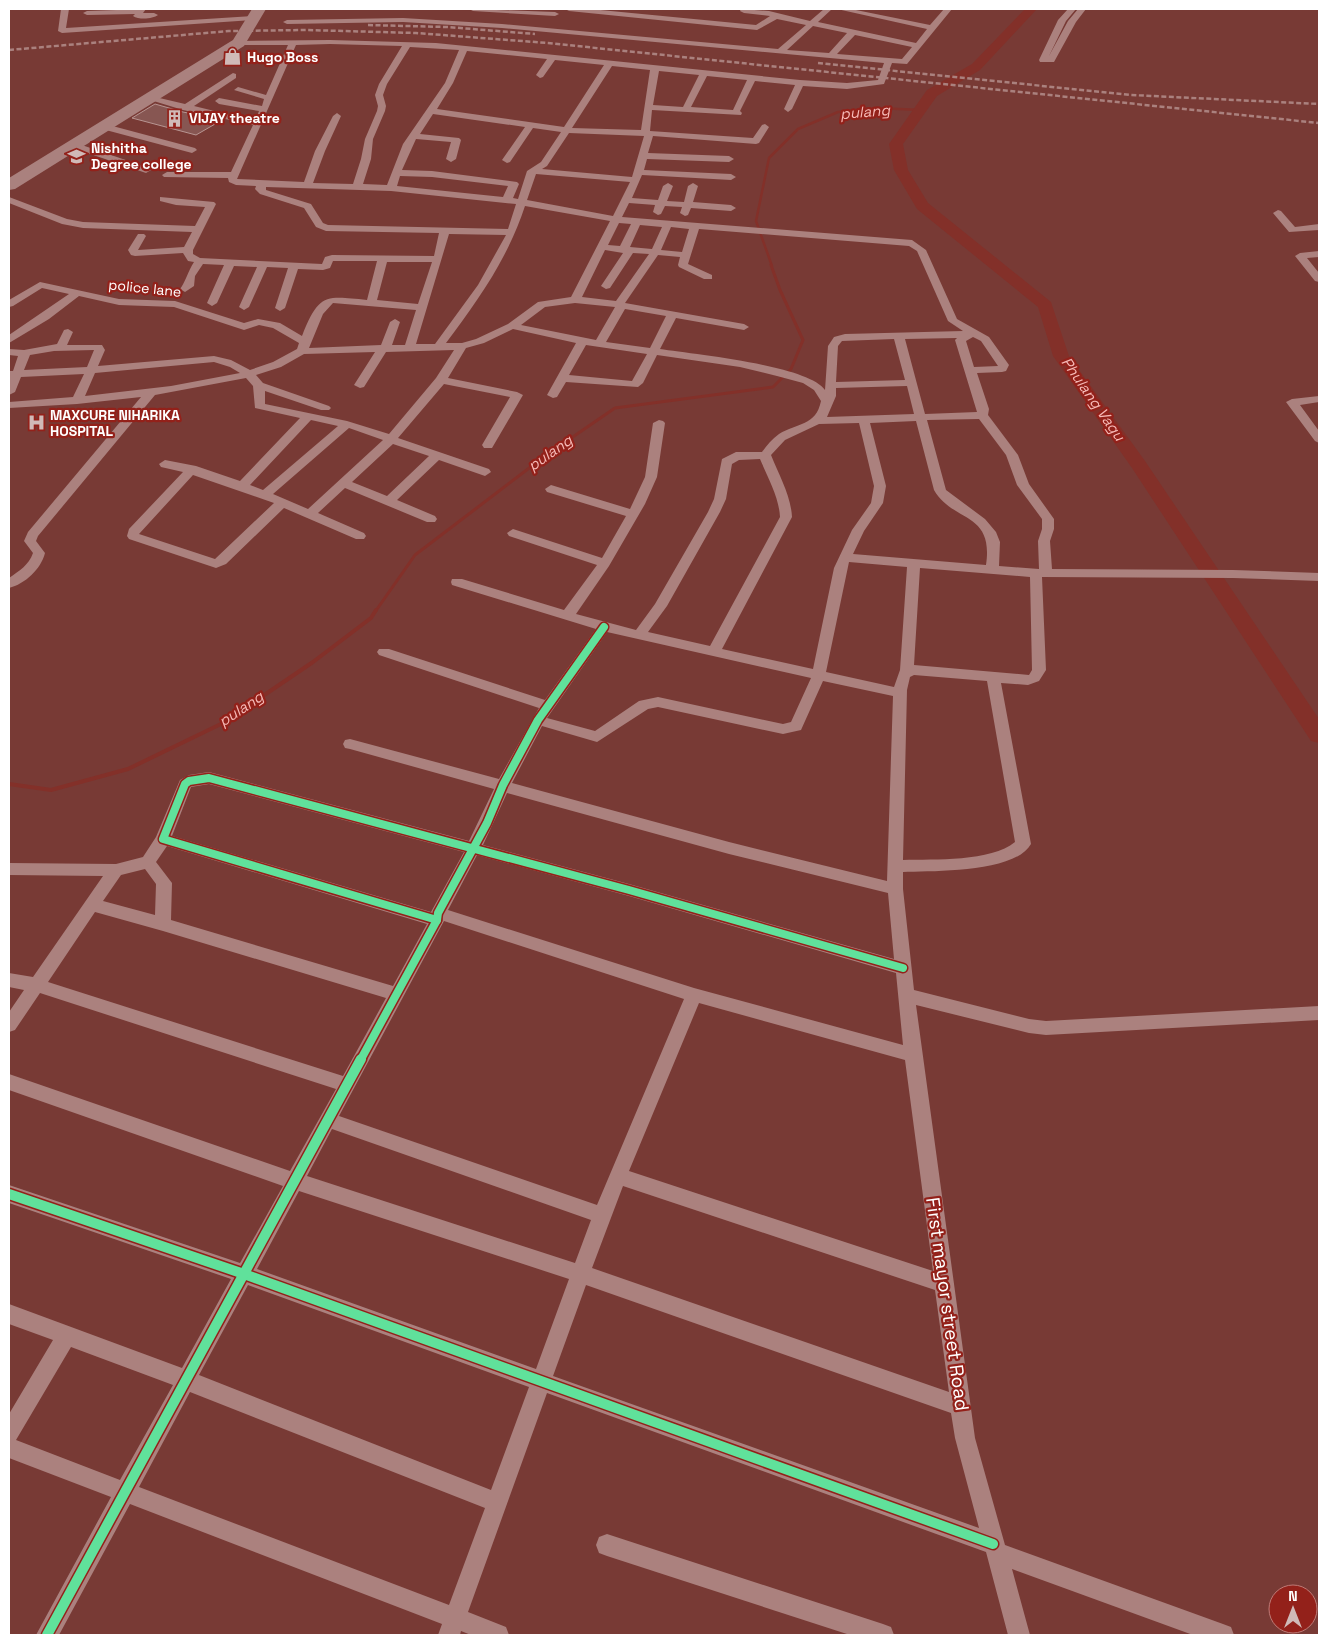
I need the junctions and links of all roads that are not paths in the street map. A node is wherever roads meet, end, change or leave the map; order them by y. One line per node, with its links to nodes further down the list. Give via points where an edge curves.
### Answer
1 (65, 9): 29 (street, via 62,31)
2 (472, 9): 9 (street)
3 (569, 9): 20 (street)
4 (828, 9): 22 (street)
5 (841, 9): 26 (street)
6 (948, 9): 28 (street)
7 (1072, 9): 8 (street, via 1062,20 1043,60 1051,60)
8 (1082, 9)
9 (511, 10): 16 (street); 24 (street)
10 (744, 10): 18 (street); 25 (street)
11 (140, 12): 14 (street); 17 (street); 23 (street)
12 (257, 12): 15 (street); 23 (street); 33 (highway)
13 (418, 12): 19 (street)
14 (87, 14): 29 (street)
15 (174, 14)
16 (555, 14)
17 (165, 15)
18 (776, 16): 22 (street); 27 (street)
19 (403, 20): 21 (street, via 350,17); 24 (street)
20 (602, 20): 24 (street); 30 (street); 30 (street)
21 (287, 22)
22 (812, 24): 31 (street); 40 (street)
23 (133, 26): 29 (street)
24 (502, 26)
25 (737, 26): 27 (street); 30 (street)
26 (893, 26): 28 (street); 31 (street); 37 (street)
27 (757, 28): 32 (street)
28 (933, 28): 37 (street)
29 (84, 29)
30 (691, 29): 38 (street)
31 (853, 32): 41 (street)
32 (750, 35)
33 (241, 40): 35 (street); 53 (highway); 82 (highway, via 235,40)
34 (743, 41): 38 (street)
35 (293, 43): 36 (street); 52 (street)
36 (408, 44): 39 (street); 88 (street, via 379,95 381,111)
37 (919, 46): 43 (street, via 907,61)
38 (736, 47): 40 (street)
39 (464, 48): 42 (street); 60 (street, via 449,83)
40 (780, 52): 43 (street)
41 (833, 54)
42 (553, 57): 44 (street); 47 (street)
43 (888, 62): 50 (street, via 878,84)
44 (610, 63): 45 (street); 66 (street)
45 (655, 68): 46 (street); 56 (street)
46 (704, 73): 49 (street); 55 (street)
47 (540, 75)
48 (233, 76): 57 (street)
49 (752, 78): 50 (street); 56 (street, via 737,111)
50 (800, 83): 59 (street)
51 (238, 90): 52 (street)
52 (270, 98): 58 (street)
53 (151, 99): 57 (street); 64 (highway)
54 (219, 101): 58 (street)
55 (687, 106)
56 (648, 107): 67 (street)
57 (186, 108): 62 (street)
58 (265, 110): 62 (street)
59 (788, 110)
60 (431, 111): 63 (street); 68 (street)
61 (337, 116): 85 (street)
62 (258, 124): 79 (street)
63 (531, 125): 66 (street); 74 (street)
64 (105, 127): 69 (highway); 70 (street)
65 (765, 127): 67 (street, via 756,141)
66 (567, 130): 67 (street); 76 (street, via 544,164)
67 (647, 134): 71 (street)
68 (414, 136): 72 (street, via 456,140); 77 (street)
69 (73, 145): 75 (street); 84 (highway)
70 (192, 150)
71 (644, 156): 73 (street); 80 (street)
72 (451, 159)
73 (729, 159)
74 (507, 160)
75 (146, 170)
76 (532, 171): 80 (street); 94 (street)
77 (397, 173): 89 (street); 92 (street, via 514,184)
78 (167, 175): 79 (street)
79 (234, 176): 83 (street, via 233,181)
80 (637, 176): 81 (street); 93 (street)
81 (731, 177)
82 (9, 178)
83 (262, 184): 85 (street); 107 (street, via 261,190 308,206 319,225 326,228)
84 (9, 185)
85 (308, 185): 88 (street)
86 (668, 186): 95 (street)
87 (693, 186): 96 (street)
88 (357, 187): 89 (street)
89 (391, 188): 92 (street)
90 (163, 198): 106 (street, via 211,204)
91 (9, 200): 106 (street, via 65,222 83,225)
92 (507, 200): 94 (street)
93 (627, 200): 95 (street); 99 (street)
94 (522, 202): 99 (street); 108 (street)
95 (661, 203): 96 (street); 101 (street)
96 (688, 205): 97 (street); 103 (street)
97 (731, 208)
98 (1278, 214): 105 (street, via 1292,230)
99 (616, 219): 100 (street); 110 (street)
100 (637, 221): 101 (street); 112 (street)
101 (655, 223): 102 (street)
102 (668, 224): 103 (street); 113 (street)
103 (681, 225): 104 (street)
104 (695, 226): 115 (street); 140 (street, via 905,242 918,246 952,321)
105 (1319, 227)
106 (200, 228): 111 (street)
107 (445, 230): 108 (street); 117 (street)
108 (512, 232): 147 (street, via 483,286)
109 (141, 236): 111 (street, via 134,253)
110 (602, 247): 112 (street); 128 (street)
111 (188, 250): 118 (street, via 192,259)
112 (626, 250): 113 (street); 124 (street)
113 (655, 253): 115 (street); 131 (street)
114 (1319, 254): 123 (street, via 1300,256)
115 (686, 255): 122 (street, via 683,265)
116 (383, 258): 117 (street); 121 (street, via 332,258 328,259 325,267); 130 (street)
117 (438, 259): 133 (street)
118 (200, 261): 119 (street); 125 (street)
119 (230, 264): 120 (street); 129 (street)
120 (263, 265): 121 (street); 132 (street)
121 (294, 266): 134 (street)
122 (708, 277)
123 (1319, 279)
124 (606, 286)
125 (186, 289)
126 (77, 293): 127 (street, police lane, via 40,285); 142 (street); 146 (street, police lane, via 119,302 175,304 244,327 258,322 276,325)
127 (12, 300)
128 (575, 300): 131 (street); 137 (street, via 542,304)
129 (212, 303)
130 (371, 303): 133 (street); 146 (street, via 328,301 317,315)
131 (621, 305): 135 (street); 144 (street)
132 (244, 307)
133 (422, 307): 149 (street)
134 (280, 308)
135 (673, 314): 138 (street); 152 (street)
136 (395, 322): 150 (street)
137 (512, 326): 143 (street); 145 (street)
138 (744, 327)
139 (68, 332): 148 (street, via 63,345)
140 (971, 333): 141 (street); 155 (street, via 960,340); 155 (street, via 985,339 1004,367)
141 (899, 336): 160 (street); 163 (street, via 845,336 838,339 832,346)
142 (9, 340)
143 (583, 340): 144 (street); 158 (street)
144 (599, 344): 152 (street)
145 (462, 346): 147 (street); 159 (street)
146 (304, 347): 150 (street); 157 (street, via 285,362)
147 (438, 347): 149 (street)
148 (57, 348): 153 (street); 154 (street, via 98,346 100,350)
149 (409, 348): 150 (street)
150 (384, 349): 162 (street)
151 (9, 352): 153 (street)
152 (653, 352): 158 (street, via 634,385); 167 (street, via 740,364 795,377 818,388)
153 (24, 353): 156 (street)
154 (90, 370): 156 (street); 157 (street, via 214,359 242,368); 169 (street)
155 (970, 370): 172 (street, via 983,409)
156 (13, 374): 164 (street)
157 (250, 375): 161 (street); 165 (street)
158 (562, 378): 166 (street)
159 (441, 380): 179 (street); 181 (street, via 516,395)
160 (912, 383): 163 (street); 174 (street)
161 (259, 385): 171 (street); 173 (street, via 259,406)
162 (360, 385)
163 (830, 385): 167 (street)
164 (9, 392)
165 (150, 394): 169 (street); 205 (street, via 32,535 30,541 39,553 38,560)
166 (552, 395)
167 (827, 400): 175 (street, via 824,416)
168 (1319, 400): 180 (street, via 1292,402)
169 (77, 401): 170 (street)
170 (9, 405)
171 (325, 408)
172 (982, 415): 174 (street); 202 (street, via 1012,455 1023,485 1048,519)
173 (308, 416): 178 (street); 188 (street)
174 (921, 419): 176 (street); 201 (street, via 943,495 985,527 993,537)
175 (817, 421): 176 (street); 183 (street, via 782,437)
176 (864, 421): 198 (street, via 880,494)
177 (659, 423): 194 (street, via 651,477)
178 (347, 424): 179 (street); 190 (street)
179 (391, 439): 182 (street); 187 (street)
180 (1319, 439)
181 (488, 445)
182 (437, 455): 186 (street); 191 (street)
183 (765, 456): 208 (street, via 736,456 726,462 720,499 714,512 660,606); 210 (street, via 786,502 786,517)
184 (165, 464): 185 (street)
185 (192, 470): 188 (street); 192 (street, via 133,532 133,536 216,564)
186 (485, 472)
187 (343, 483): 191 (street); 193 (street)
188 (243, 485): 190 (street)
189 (551, 489): 194 (street)
190 (266, 494): 192 (street)
191 (389, 501): 195 (street)
192 (283, 502): 193 (street)
193 (310, 514): 197 (street)
194 (633, 514): 199 (street)
195 (431, 519)
196 (513, 533): 199 (street)
197 (360, 536)
198 (845, 558): 200 (street); 212 (street, via 840,568)
199 (605, 563): 206 (street)
200 (914, 564): 201 (street); 211 (street, First mayor street Road)
201 (992, 569): 202 (street)
202 (1042, 572): 203 (street); 213 (street, via 1036,575 1037,675 1028,680)
203 (1319, 577)
204 (457, 582): 206 (street)
205 (9, 584)
206 (567, 616): 207 (street)
207 (604, 627): 208 (street); 215 (street)
208 (639, 635): 210 (street)
209 (384, 652): 215 (street)
210 (714, 652): 212 (street)
211 (907, 671): 213 (street); 214 (street, First mayor street Road)
212 (818, 676): 214 (street, via 889,692); 215 (street, via 798,723 789,729 658,702 644,705 598,737)
213 (993, 676): 221 (street, via 1023,844 1010,854 975,862)
214 (900, 690): 221 (street, First mayor street Road)
215 (543, 713): 217 (street)
216 (350, 744): 217 (street)
217 (503, 785): 219 (street); 224 (street, via 730,848)
218 (163, 839): 219 (street, via 185,784 209,778); 220 (street); 226 (street)
219 (474, 847): 226 (street); 228 (street)
220 (148, 862): 223 (street); 227 (street, via 164,883)
221 (895, 866): 224 (street, First mayor street Road)
222 (9, 869): 223 (street)
223 (116, 870): 225 (street)
224 (895, 889): 228 (street, First mayor street Road)
225 (92, 906): 227 (street); 230 (street)
226 (438, 916): 231 (street); 232 (street)
227 (163, 924): 231 (street)
228 (903, 968): 233 (street, First mayor street Road)
229 (9, 980): 230 (street)
230 (37, 985): 235 (street); 238 (street)
231 (396, 994): 238 (street)
232 (694, 995): 236 (street); 240 (street)
233 (906, 996): 234 (street, via 1046,1028); 236 (street, First mayor street Road)
234 (1319, 1013)
235 (9, 1026)
236 (913, 1055): 246 (street, First mayor street Road)
237 (9, 1082): 241 (street)
238 (347, 1085): 239 (street)
239 (328, 1120): 241 (street); 243 (street)
240 (619, 1176): 243 (street); 246 (street)
241 (294, 1181): 244 (street); 245 (street)
242 (9, 1194): 244 (street)
243 (602, 1215): 245 (street)
244 (244, 1274): 249 (street); 250 (street)
245 (582, 1274): 250 (street); 251 (street)
246 (945, 1284): 251 (street, First mayor street Road)
247 (9, 1314): 248 (street)
248 (67, 1336): 249 (street); 252 (street)
249 (186, 1380): 254 (street); 255 (street)
250 (541, 1380): 255 (street); 257 (street)
251 (961, 1406): 257 (street, First mayor street Road, via 965,1438)
252 (9, 1433)
253 (9, 1448): 254 (street)
254 (125, 1492): 258 (street); 259 (street)
255 (498, 1503): 258 (street)
256 (607, 1545): 261 (street)
257 (995, 1548): 262 (street, First mayor street Road); 263 (street)
258 (452, 1627): 260 (street)
259 (47, 1635)
260 (498, 1635)
261 (883, 1635)
262 (1019, 1635)
263 (1223, 1635)

